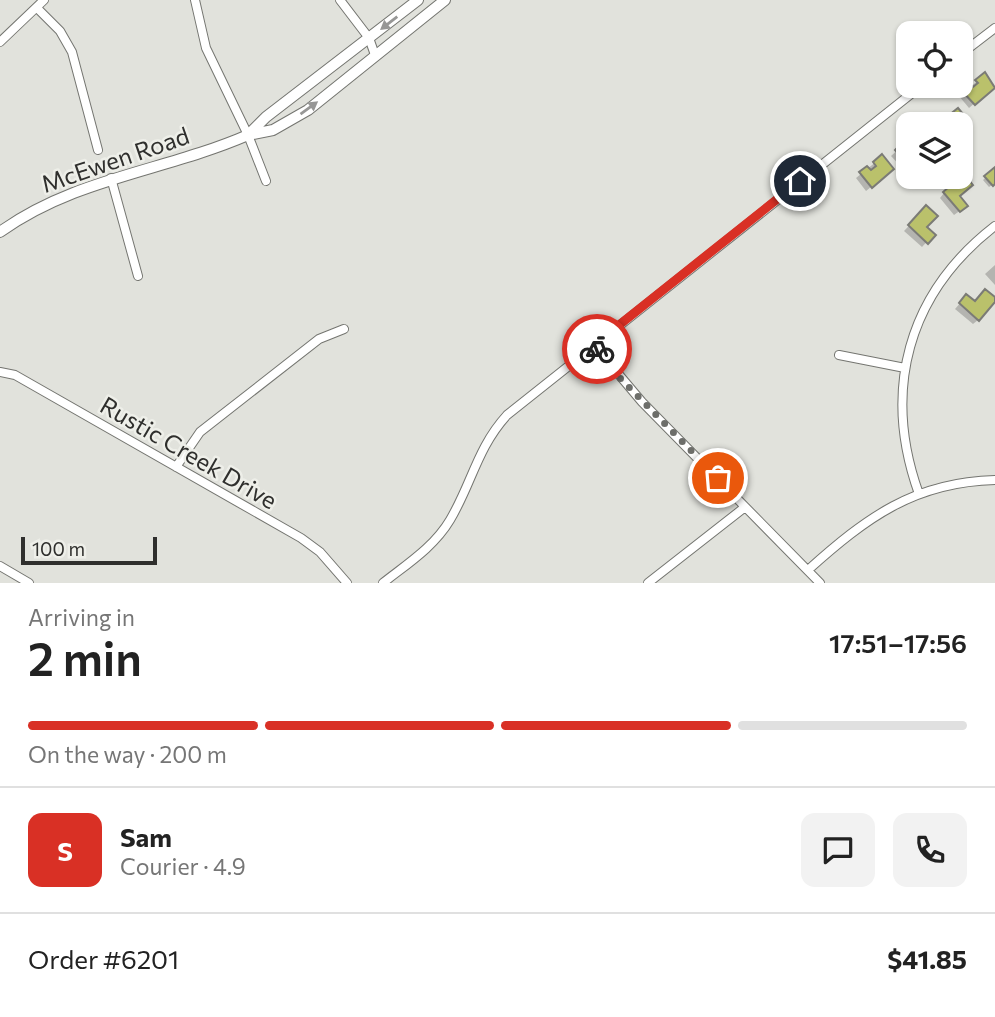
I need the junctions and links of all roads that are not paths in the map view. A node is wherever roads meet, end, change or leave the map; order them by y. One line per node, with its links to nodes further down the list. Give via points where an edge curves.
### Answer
1 (44, 0): 6 (street)
2 (195, 0): 13 (street, via 206,48)
3 (340, 0): 8 (street)
4 (418, 0): 8 (street, McEwen Road, one-way to 8)
5 (445, 0): 11 (street, McEwen Road)
6 (37, 8): 9 (street); 14 (street, via 60,31 72,52)
7 (995, 27): 10 (street)
8 (369, 38): 11 (street); 13 (street, McEwen Road)
9 (0, 41)
10 (973, 44)
11 (375, 55): 13 (street, McEwen Road, one-way to 11, via 273,130 297,116)
12 (906, 98): 21 (street)
13 (248, 135): 15 (street, McEwen Road); 16 (street)
14 (98, 150)
15 (111, 178): 18 (street, McEwen Road, via 62,195); 19 (street)
16 (266, 181)
17 (995, 226): 23 (street, via 941,281 913,337)
18 (0, 232)
19 (138, 276)
20 (344, 329): 25 (street, via 319,339 200,432)
21 (594, 345): 28 (street, via 617,375); 33 (street, via 495,427 442,531)
22 (839, 355): 23 (street)
23 (905, 368): 27 (street, via 902,429)
24 (0, 372): 25 (street, Rustic Creek Drive, via 15,376)
25 (176, 467): 32 (street, Rustic Creek Drive, via 308,542)
26 (995, 480): 27 (street)
27 (919, 494): 30 (street, via 869,519)
28 (745, 507): 30 (street); 34 (street)
29 (0, 566): 31 (street)
30 (808, 570): 35 (street)
31 (29, 583)
32 (347, 583)
33 (383, 583)
34 (648, 583)
35 (820, 583)

